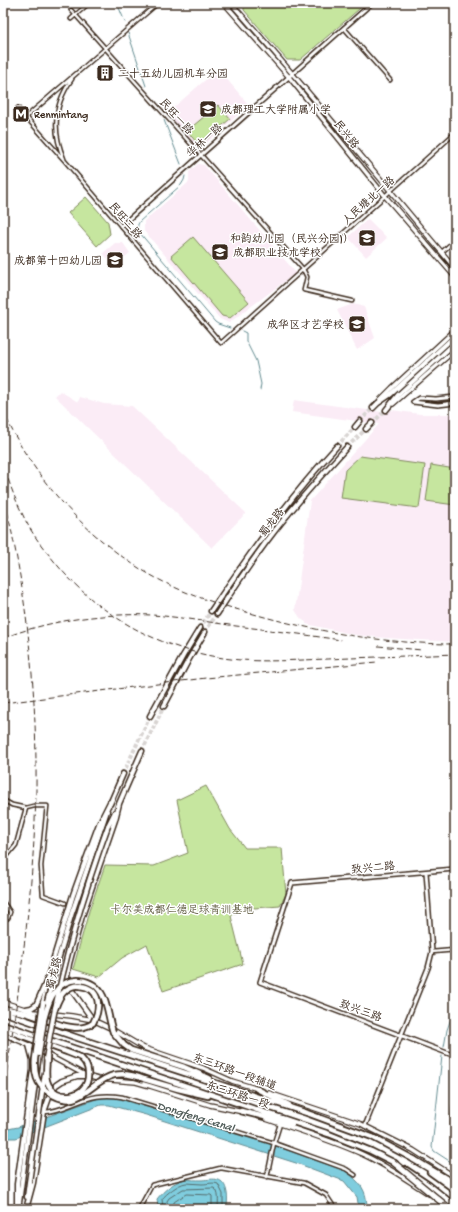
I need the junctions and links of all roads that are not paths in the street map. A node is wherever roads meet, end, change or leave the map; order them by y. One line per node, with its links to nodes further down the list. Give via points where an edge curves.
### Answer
1 (89, 3): 7 (street)
2 (158, 3): 10 (street)
3 (224, 3): 13 (main road, 民兴路)
4 (372, 3): 9 (street, 华林一路)
5 (233, 4): 11 (main road, 民兴路)
6 (71, 10): 7 (street, 民旺一路)
7 (76, 15): 8 (street); 10 (street, 民旺一路)
8 (71, 19)
9 (344, 28): 11 (street, 华林一路); 14 (street)
10 (106, 48): 12 (street); 18 (street, 民旺一路)
11 (292, 73): 13 (street, 华林一路); 20 (main road, 民兴路)
12 (76, 74): 16 (street); 19 (street, via 62,96 57,114 56,132)
13 (289, 77): 18 (street, 华林一路); 21 (main road, 民兴路)
14 (390, 80)
15 (18, 108): 16 (street, 民旺二路)
16 (26, 117): 19 (street, 民旺二路)
17 (455, 133): 20 (street, 人民塘北一路)
18 (201, 155): 22 (street, 华林一路); 26 (street, 民旺一路)
19 (66, 161): 22 (street, 民旺二路)
20 (390, 192): 21 (street, 人民塘北一路); 24 (main road, 民兴路)
21 (385, 196): 26 (street, 人民塘北一路); 27 (main road, 民兴路)
22 (121, 226): 31 (street, 民旺二路)
23 (455, 240): 24 (street)
24 (442, 252): 25 (main road, 民兴路)
25 (455, 268)
26 (303, 269): 28 (street, via 307,277 304,290); 31 (street, 人民塘北一路)
27 (455, 277)
28 (352, 301)
29 (455, 330): 35 (main road)
30 (455, 336): 35 (main road)
31 (221, 342)
32 (455, 343): 37 (main road, via 398,395)
33 (455, 350): 37 (main road)
34 (455, 397): 36 (street, via 419,398 413,402 438,405)
35 (378, 403): 38 (main road)
36 (455, 403)
37 (390, 406): 39 (main road)
38 (373, 408)
39 (386, 410)
40 (360, 422): 42 (main road)
41 (372, 423): 43 (main road)
42 (355, 428)
43 (366, 430)
44 (337, 446): 46 (main road, 蜀龙路, via 268,529)
45 (347, 447): 47 (main road, 蜀龙路, via 297,503)
46 (211, 610)
47 (217, 614)
48 (200, 628): 51 (main road)
49 (205, 632): 50 (main road)
50 (164, 706)
51 (150, 716)
52 (142, 752): 56 (main road, 蜀龙路)
53 (122, 774): 55 (main road, 蜀龙路)
54 (3, 800): 57 (street)
55 (110, 802): 66 (main road, 蜀龙路); 70 (main road, via 82,870 47,980 36,1005)
56 (119, 804): 71 (main road, 蜀龙路, bridge, via 91,872 65,962); 73 (main road, via 78,928 67,977 68,985)
57 (26, 808): 58 (street, via 16,845); 62 (street, via 47,806 41,866 43,895)
58 (3, 861)
59 (455, 869): 60 (street, 致兴二路)
60 (426, 872): 65 (street); 67 (street, 致兴二路, via 292,883)
61 (3, 902): 63 (street, via 10,912 8,918)
62 (65, 903)
63 (3, 921)
64 (455, 950): 65 (street)
65 (432, 952): 78 (street)
66 (58, 960): 75 (main road, 蜀龙路, bridge); 85 (highway, bridge, via 43,1003 34,1059 37,1080 46,1091 68,1099 81,1096 112,1075 127,1074)
67 (260, 982): 78 (street, 致兴三路)
68 (3, 1002): 70 (main road, 东三环路一段辅道)
69 (3, 1008): 71 (highway, bridge, via 61,1025 84,1028 93,1022 99,1009 97,996 89,988 76,986 64,991)
70 (26, 1010): 73 (main road, 东三环路一段辅道)
71 (55, 1010): 80 (main road, 蜀龙路, bridge)
72 (3, 1012): 84 (highway, 东三环路一段)
73 (93, 1020): 83 (main road, 东三环路一段辅道, via 148,1050)
74 (3, 1024): 85 (highway, 东三环路一段)
75 (43, 1024): 84 (highway, bridge, via 56,990 70,981 86,981 100,990 113,1032 124,1045 131,1050 184,1067); 103 (main road, 蜀龙路, bridge)
76 (3, 1029): 80 (highway, bridge, via 82,1059 89,1074 82,1091 71,1095 55,1092 47,1081)
77 (3, 1034): 79 (main road)
78 (401, 1035): 81 (street, 致兴三路); 91 (street)
79 (29, 1045): 82 (main road); 103 (main road, via 33,1070 17,1184)
80 (47, 1056): 104 (main road, 蜀龙路, bridge)
81 (455, 1056)
82 (87, 1076): 87 (main road, via 143,1084 210,1105); 88 (main road, via 69,1078 56,1085)
83 (257, 1089): 89 (highway); 91 (main road, 东三环路一段辅道)
84 (235, 1090): 89 (highway, 东三环路一段)
85 (232, 1101): 93 (highway, 东三环路一段)
86 (455, 1104): 92 (street, via 452,1124)
87 (241, 1111): 90 (main road); 93 (highway)
88 (44, 1112): 94 (street, via 100,1095 122,1096); 104 (main road, via 33,1183)
89 (307, 1113): 95 (highway, 东三环路一段, via 372,1137)
90 (280, 1124): 94 (street); 107 (main road, via 363,1154)
91 (365, 1126): 99 (main road, 东三环路一段辅道, via 413,1150)
92 (455, 1129)
93 (329, 1134): 96 (highway, 东三环路一段)
94 (274, 1143): 97 (street, via 346,1169); 98 (street)
95 (413, 1159): 100 (highway); 101 (highway, 东三环路一段)
96 (393, 1162): 102 (highway, 东三环路一段, bridge, via 429,1185); 107 (highway, bridge)
97 (355, 1175)
98 (267, 1177): 105 (street, via 222,1168 152,1185); 106 (street, via 304,1183 326,1195)
99 (455, 1177)
100 (455, 1184)
101 (455, 1190)
102 (455, 1206): 107 (street)
103 (18, 1209)
104 (26, 1209)
105 (139, 1209)
106 (334, 1209)
107 (451, 1209)

